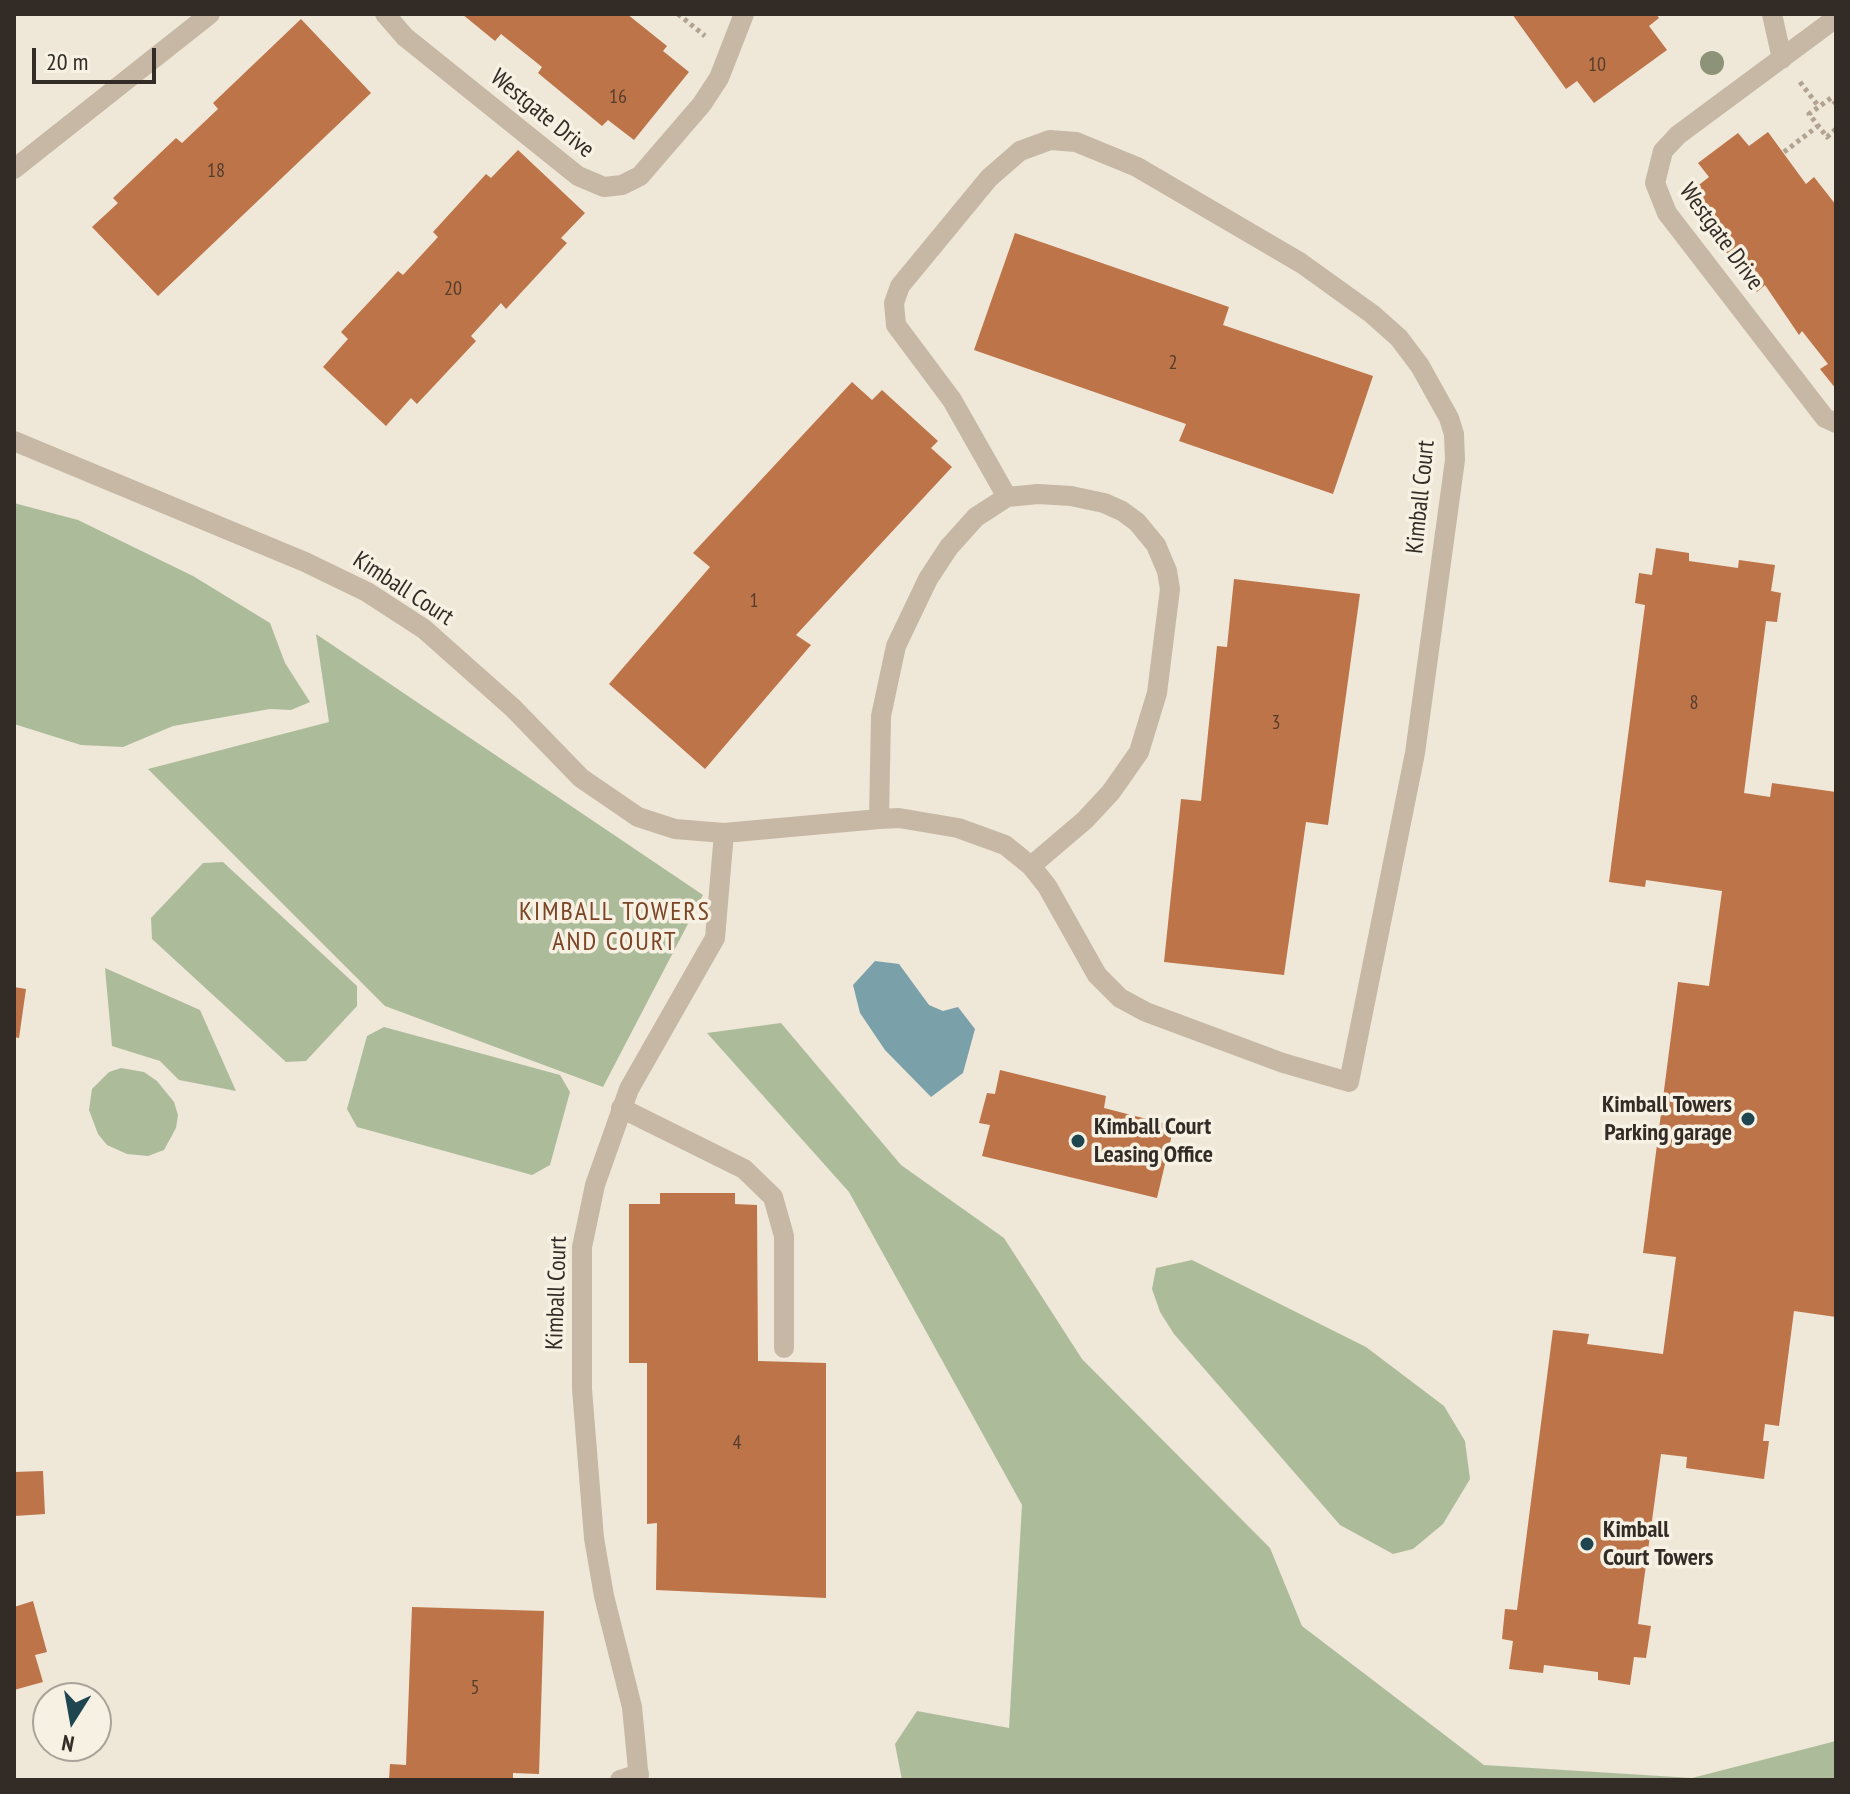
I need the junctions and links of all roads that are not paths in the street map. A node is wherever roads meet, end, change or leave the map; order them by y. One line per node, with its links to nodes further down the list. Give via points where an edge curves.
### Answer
1 (210, 14): 7 (street)
2 (385, 14): 3 (street, Westgate Drive, via 405,37 578,176 604,187 640,176 709,96)
3 (744, 14)
4 (1772, 14): 6 (street)
5 (1836, 18): 6 (street, Westgate Drive)
6 (1782, 59): 8 (street, Westgate Drive, via 1670,143 1658,161 1657,194 1825,418)
7 (14, 169)
8 (1836, 423)
9 (14, 441): 12 (street, Kimball Court, via 367,592 424,629 476,673 604,797 662,825)
10 (1007, 497): 11 (street, via 976,517 949,547 896,646 881,716); 13 (street, via 1071,496 1122,511 1156,545 1170,589 1157,693 1139,752 1085,820); 13 (street, Kimball Court, via 952,400 900,333 894,303 911,271 989,178 1020,151 1050,140 1076,142 1137,167 1348,296 1410,352 1454,434 1455,460 1410,782 1349,1082 1287,1065 1120,998 1084,955)
11 (879, 819): 12 (street, Kimball Court); 13 (street, Kimball Court, via 958,828 1005,845)
12 (724, 833): 14 (street, Kimball Court, via 713,944 648,1051)
13 (1031, 866)
14 (621, 1108): 15 (street, via 744,1169 773,1197 784,1236); 16 (street, Kimball Court, via 584,1231 582,1377 598,1568 632,1707)
15 (784, 1348)
16 (633, 1778)

